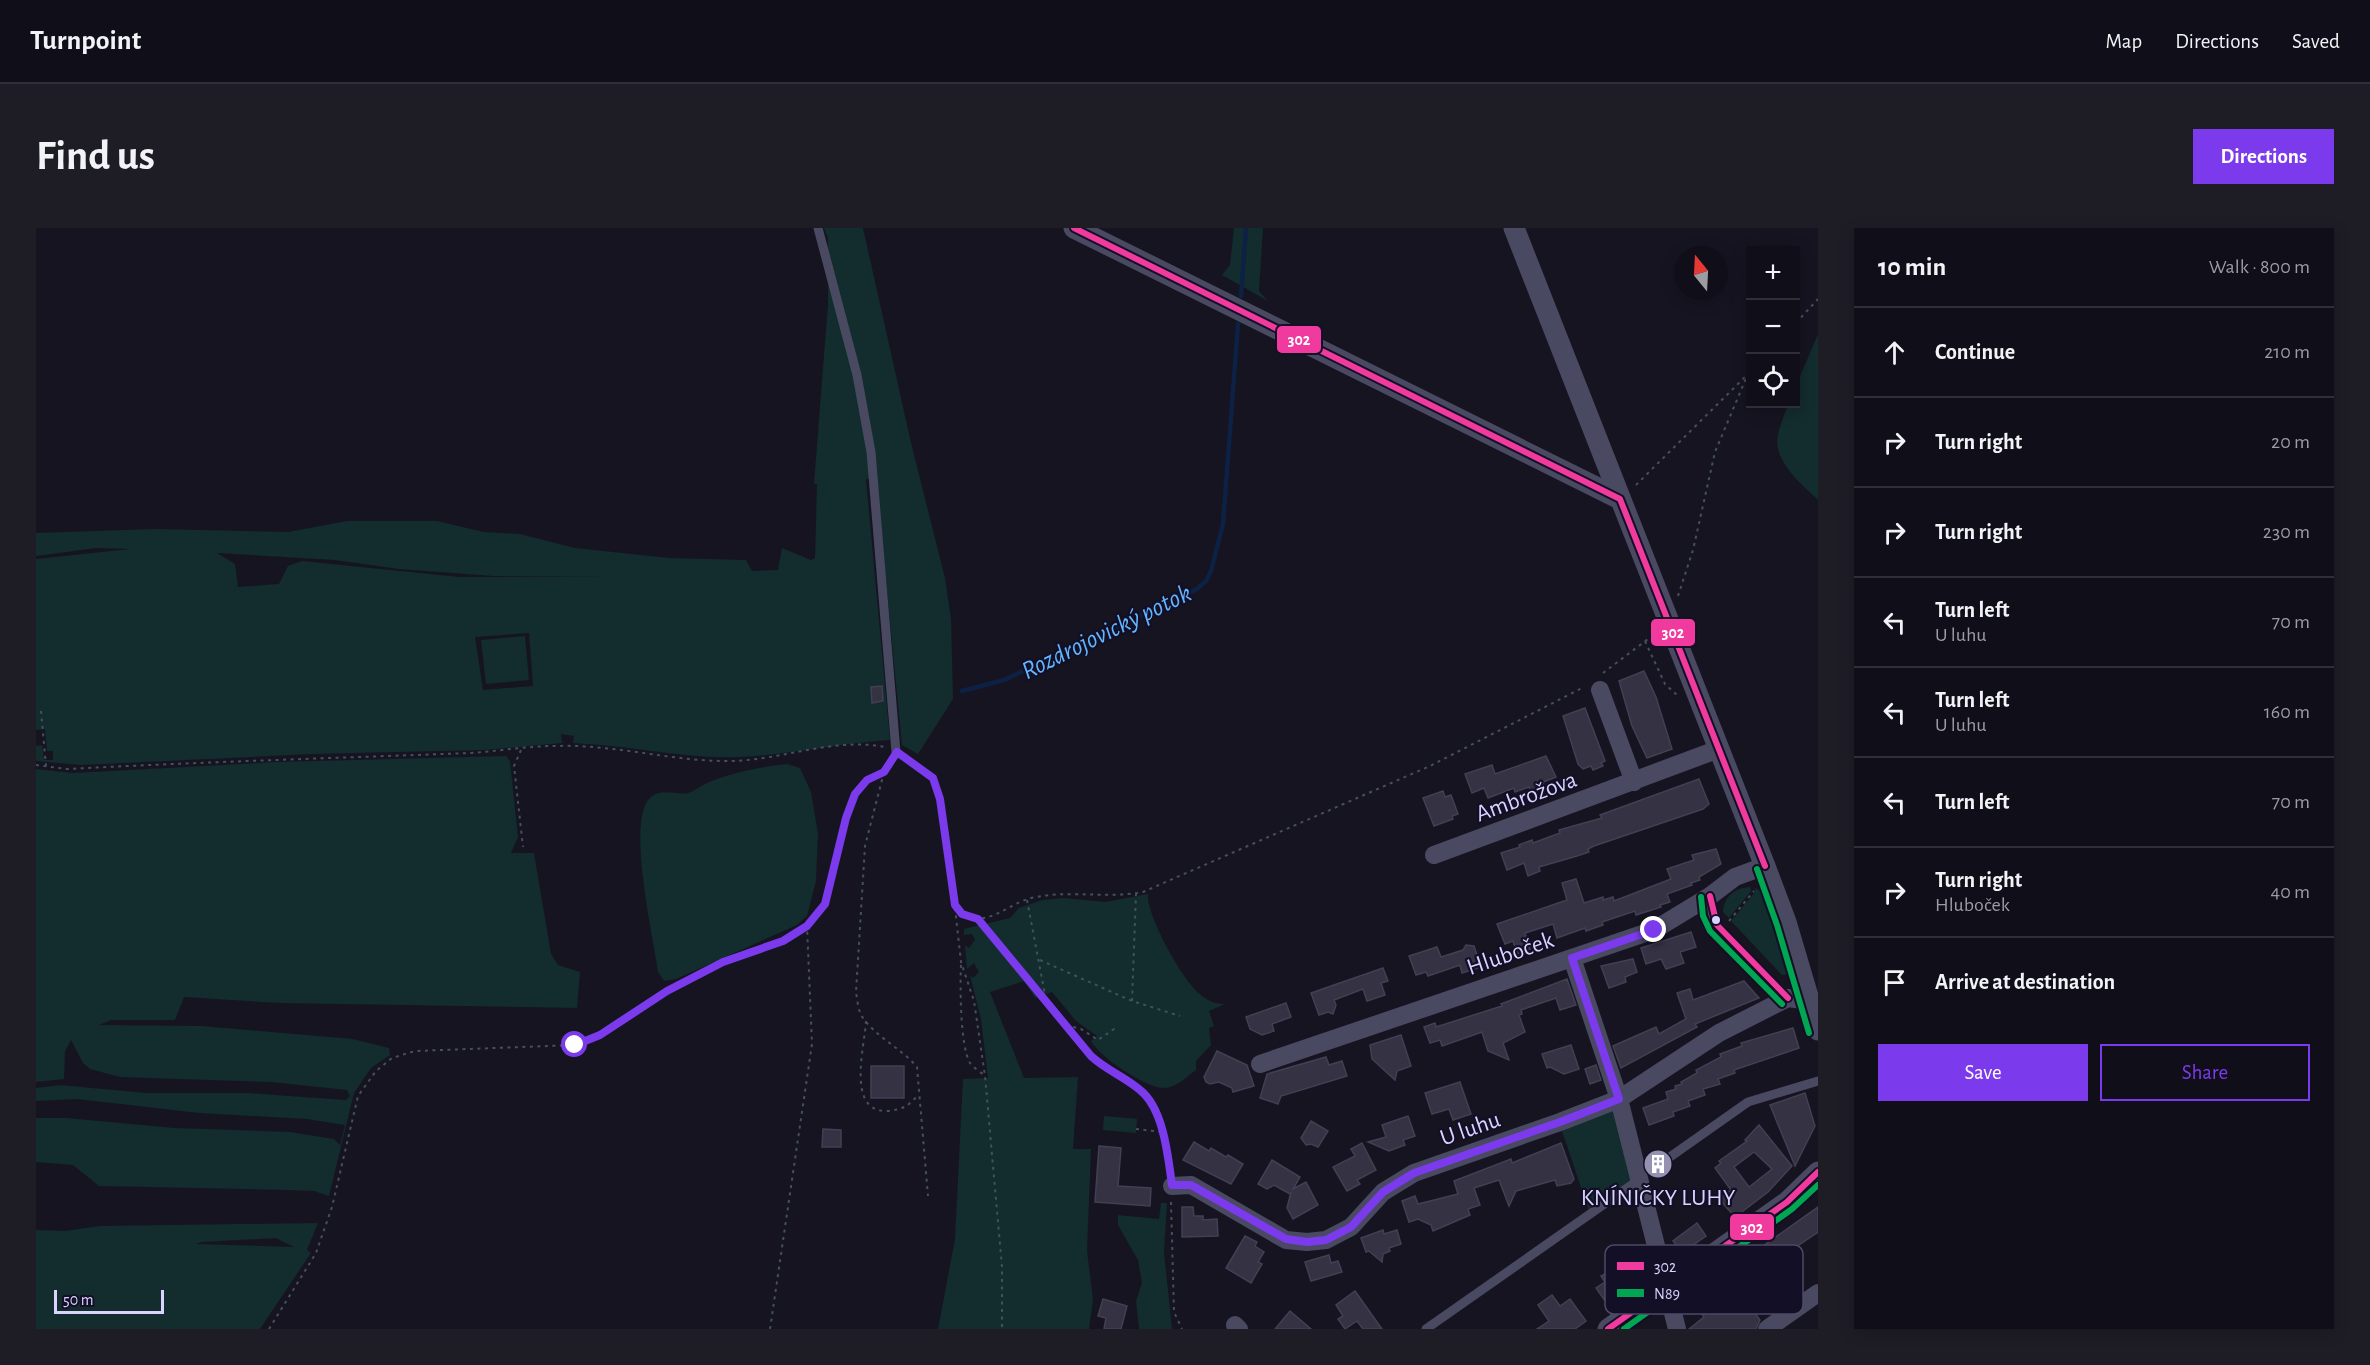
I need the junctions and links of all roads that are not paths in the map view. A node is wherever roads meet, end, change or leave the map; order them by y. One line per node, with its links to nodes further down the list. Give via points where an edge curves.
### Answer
1 (818, 228): 7 (lane, via 857,375 871,452)
2 (1074, 228): 4 (street)
3 (1514, 228): 4 (street)
4 (1620, 499): 6 (street)
5 (1595, 684): 8 (street)
6 (1719, 749): 8 (street, Ambrožova); 10 (street)
7 (897, 752)
8 (1634, 782): 9 (street, Ambrožova)
9 (1434, 855)
10 (1765, 866): 11 (street, Hluboček, via 1735,877); 14 (street)
11 (1710, 896): 12 (street, Hluboček, via 1654,930); 13 (lane, via 1717,925)
12 (1572, 958): 16 (street, Hluboček); 18 (street)
13 (1788, 998): 14 (street); 18 (street, U luhu, via 1719,1033)
14 (1811, 1001): 15 (street)
15 (1818, 1030)
16 (1260, 1064)
17 (1818, 1081): 20 (lane, via 1748,1102 1670,1157 1645,1165)
18 (1619, 1099): 20 (street); 21 (street, U luhu, via 1414,1173 1383,1192 1351,1227 1326,1240 1286,1239 1191,1185)
19 (1818, 1172): 23 (street, via 1787,1202)
20 (1640, 1179): 22 (street); 29 (lane)
21 (1172, 1185)
22 (1655, 1245)
23 (1726, 1245)
24 (1818, 1293): 25 (street)
25 (1803, 1307)
26 (1629, 1314): 30 (street)
27 (1673, 1314): 31 (street)
28 (1786, 1323): 32 (street)
29 (1425, 1329)
30 (1608, 1329)
31 (1677, 1329)
32 (1767, 1329)

